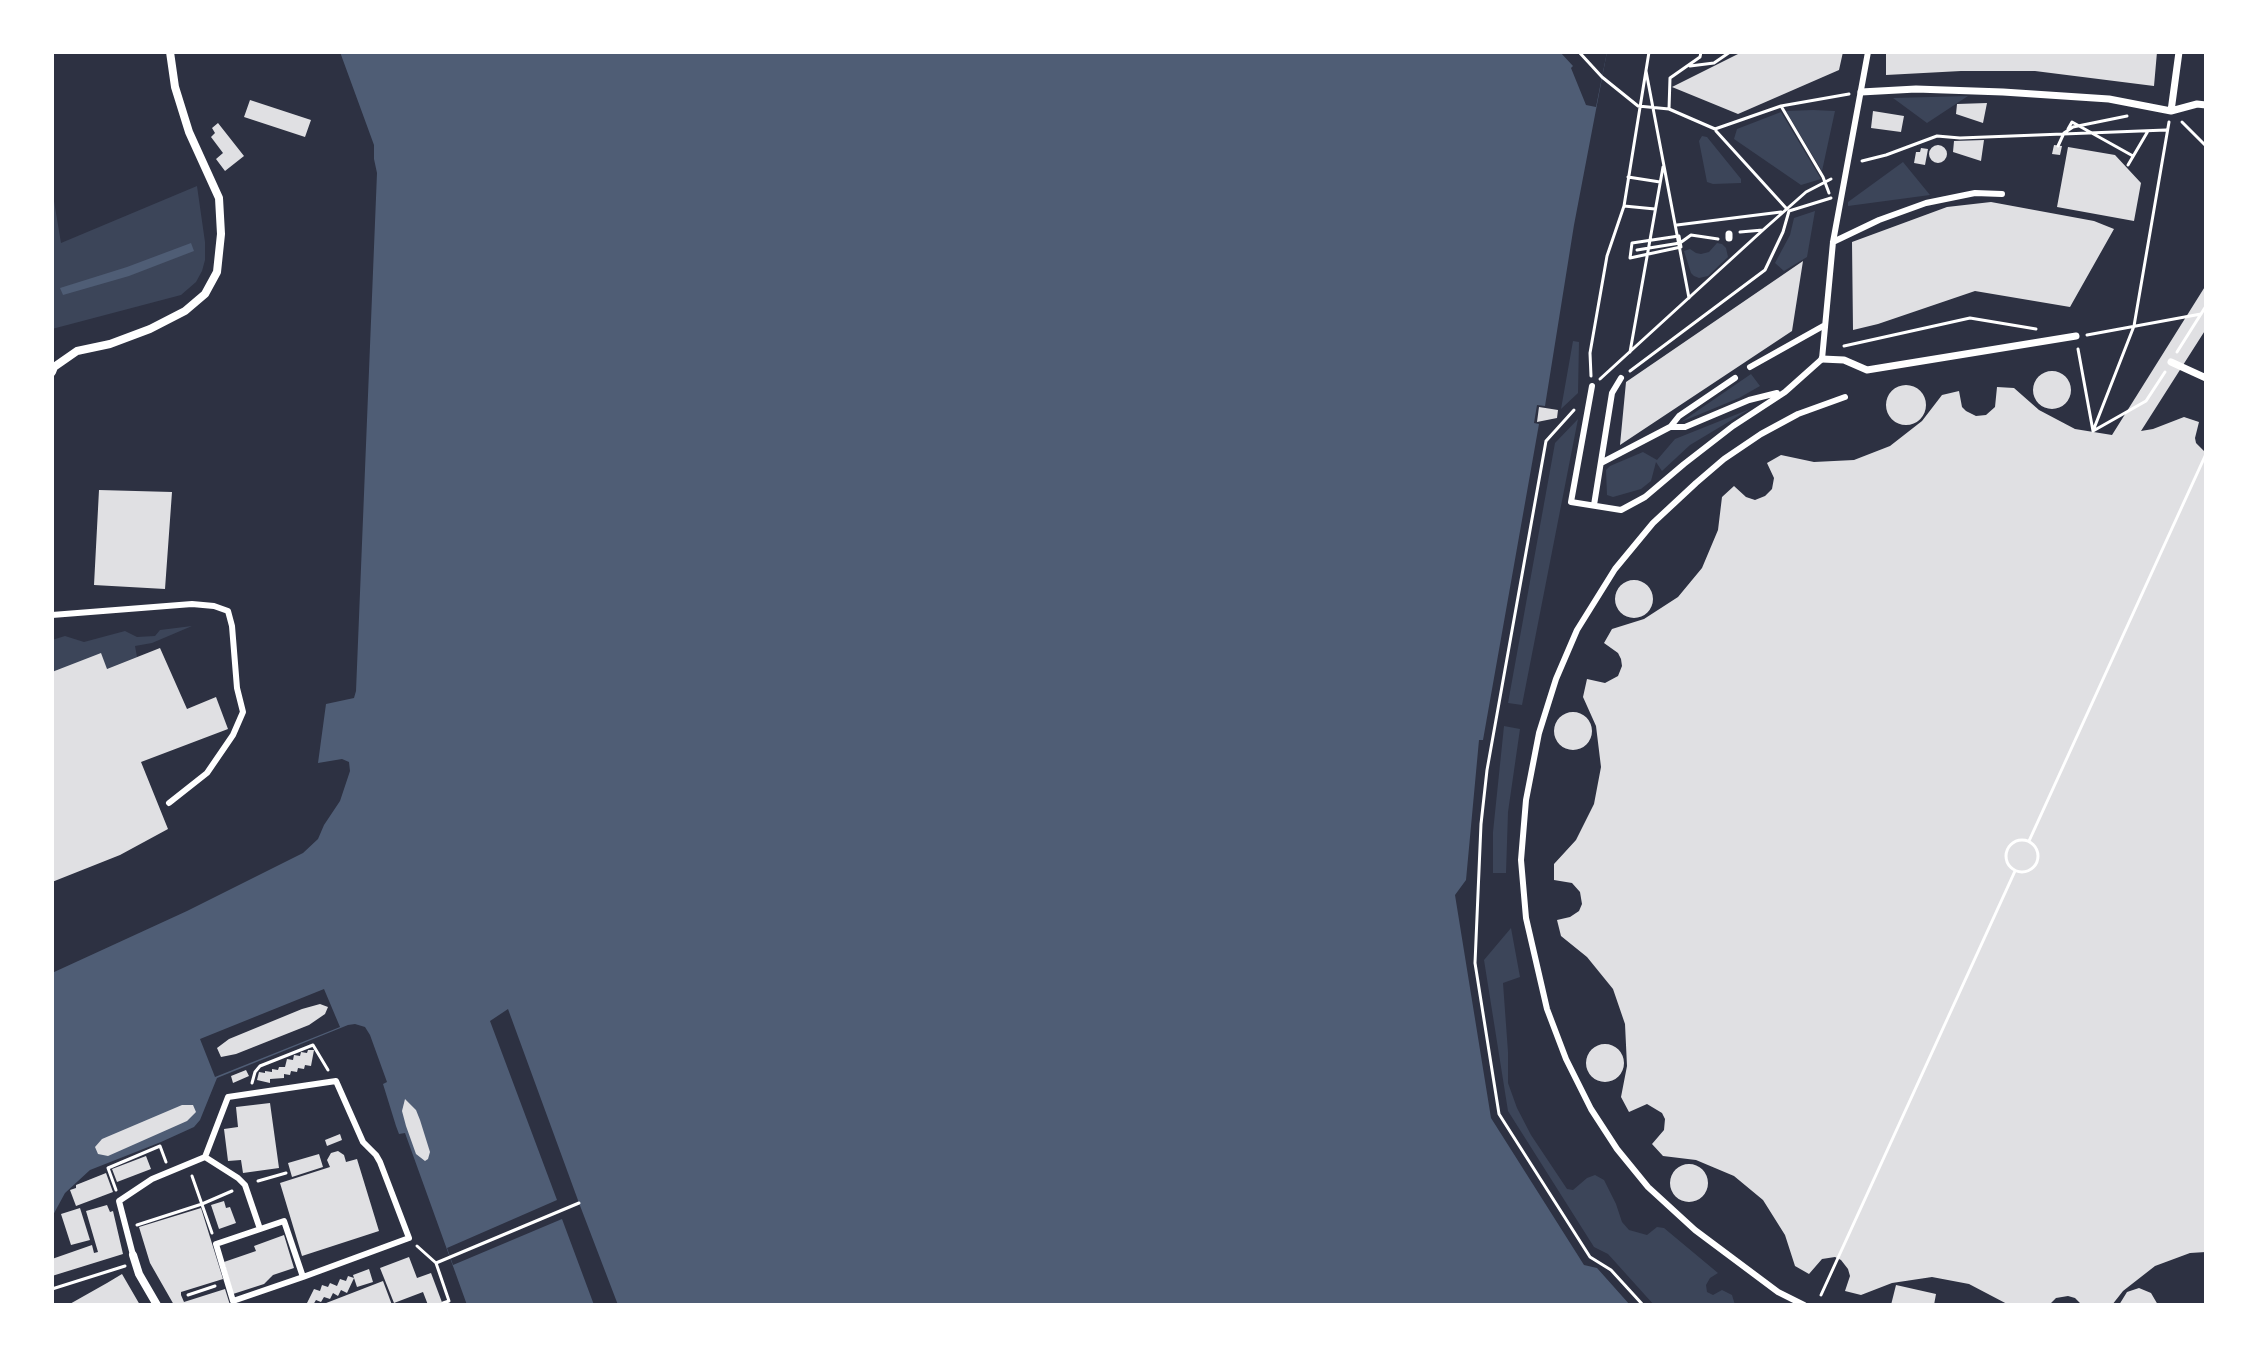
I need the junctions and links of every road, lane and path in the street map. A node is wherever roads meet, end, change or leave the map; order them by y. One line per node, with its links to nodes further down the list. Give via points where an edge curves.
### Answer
1 (170, 52): 53 (street, via 189,132 219,198 217,272 205,294 185,311 110,344 77,351)
2 (1579, 52): 13 (path)
3 (1649, 52): 9 (path)
4 (1694, 52): 8 (path)
5 (1730, 52): 10 (path, via 1714,63)
6 (1868, 52): 11 (lane)
7 (2179, 52): 17 (street)
8 (1700, 54): 10 (path)
9 (1646, 67): 13 (path); 15 (path)
10 (1686, 67): 16 (path, via 1670,78)
11 (1861, 92): 14 (path); 17 (street, via 2003,92 2109,99); 39 (lane)
12 (2206, 105): 17 (street)
13 (1638, 106): 15 (path); 28 (path)
14 (1781, 106): 19 (path); 29 (path)
15 (1653, 107): 16 (path); 26 (path)
16 (1669, 109): 19 (path)
17 (2171, 111): 23 (path); 46 (path)
18 (2123, 117): 22 (path)
19 (1715, 129): 36 (path)
20 (2166, 130): 21 (path)
21 (2148, 131): 22 (path); 24 (path)
22 (2064, 133): 24 (path, via 2058,146 2072,122); 25 (path, via 1937,136)
23 (2206, 146)
24 (2133, 156): 27 (path)
25 (1863, 160)
26 (1664, 164): 30 (path); 37 (path)
27 (2128, 165)
28 (1628, 177): 30 (path); 34 (path)
29 (1823, 177)
30 (1660, 182): 35 (path)
31 (1823, 184): 38 (path)
32 (2002, 194): 39 (lane, via 1975,193 1926,203)
33 (1831, 198): 36 (path)
34 (1624, 206): 35 (path); 57 (path, via 1607,256 1590,353)
35 (1655, 209): 49 (path)
36 (1789, 211): 37 (path); 54 (path, via 1765,270)
37 (1675, 226): 42 (path)
38 (1763, 230): 40 (path, via 1718,239 1691,235); 42 (path)
39 (1833, 242): 45 (lane)
40 (1680, 243): 40 (path, via 1679,236 1632,243 1630,258 1681,247); 41 (path)
41 (1637, 250)
42 (1689, 298): 49 (path)
43 (2206, 306): 44 (path)
44 (2201, 314): 46 (path); 51 (path)
45 (1825, 325): 50 (lane); 52 (lane)
46 (2134, 326): 48 (path); 62 (path)
47 (2046, 331): 50 (path, via 1970,318)
48 (2076, 336): 50 (street, via 1867,370); 62 (path)
49 (1630, 352): 57 (path)
50 (1823, 355): 58 (lane)
51 (2171, 362): 56 (street); 62 (path, via 2146,401)
52 (1750, 367)
53 (52, 372)
54 (1621, 378): 64 (lane, via 1612,393)
55 (1735, 378): 61 (lane)
56 (2206, 378)
57 (1592, 386): 60 (path); 65 (lane, via 1571,502)
58 (1785, 392): 61 (lane, via 1749,400 1685,427); 65 (lane, via 1645,497 1621,510)
59 (1845, 397): 95 (lane, via 1798,414 1724,459 1653,523 1615,569 1577,630 1556,679 1528,787 1521,860 1526,918 1547,1009 1591,1109 1648,1187 1758,1278)
60 (1573, 412)
61 (1670, 427): 64 (lane)
62 (2093, 431)
63 (2206, 454): 68 (path)
64 (1601, 463): 65 (lane)
65 (1594, 505)
66 (52, 615): 67 (lane, via 192,604 228,611 243,712 207,773)
67 (169, 803)
68 (2029, 841): 69 (path, via 2008,850 2008,864); 69 (path, via 2039,854 2036,866)
69 (2015, 871): 91 (path)
70 (336, 1081): 71 (lane); 71 (path, via 313,1045 260,1066); 82 (lane, via 363,1142 380,1162)
71 (249, 1095): 72 (lane, via 228,1097)
72 (205, 1157): 73 (lane); 76 (lane)
73 (188, 1163): 74 (lane); 79 (path)
74 (170, 1171): 77 (lane); 77 (path, via 160,1146 108,1168)
75 (286, 1173): 76 (path)
76 (245, 1185): 79 (path); 81 (lane)
77 (119, 1201): 80 (lane)
78 (579, 1203): 85 (path)
79 (202, 1204): 80 (path); 83 (path)
80 (126, 1228): 84 (lane)
81 (260, 1229): 83 (lane); 87 (lane, via 284,1221)
82 (409, 1238): 85 (path); 87 (lane)
83 (216, 1244): 88 (lane)
84 (133, 1255): 94 (street)
85 (436, 1263): 93 (path, via 449,1301)
86 (127, 1265): 89 (path)
87 (303, 1277): 92 (lane)
88 (227, 1282): 90 (path); 92 (lane)
89 (52, 1289)
90 (188, 1295)
91 (1821, 1295)
92 (233, 1303)
93 (443, 1303)
94 (157, 1305)
95 (1804, 1305)

